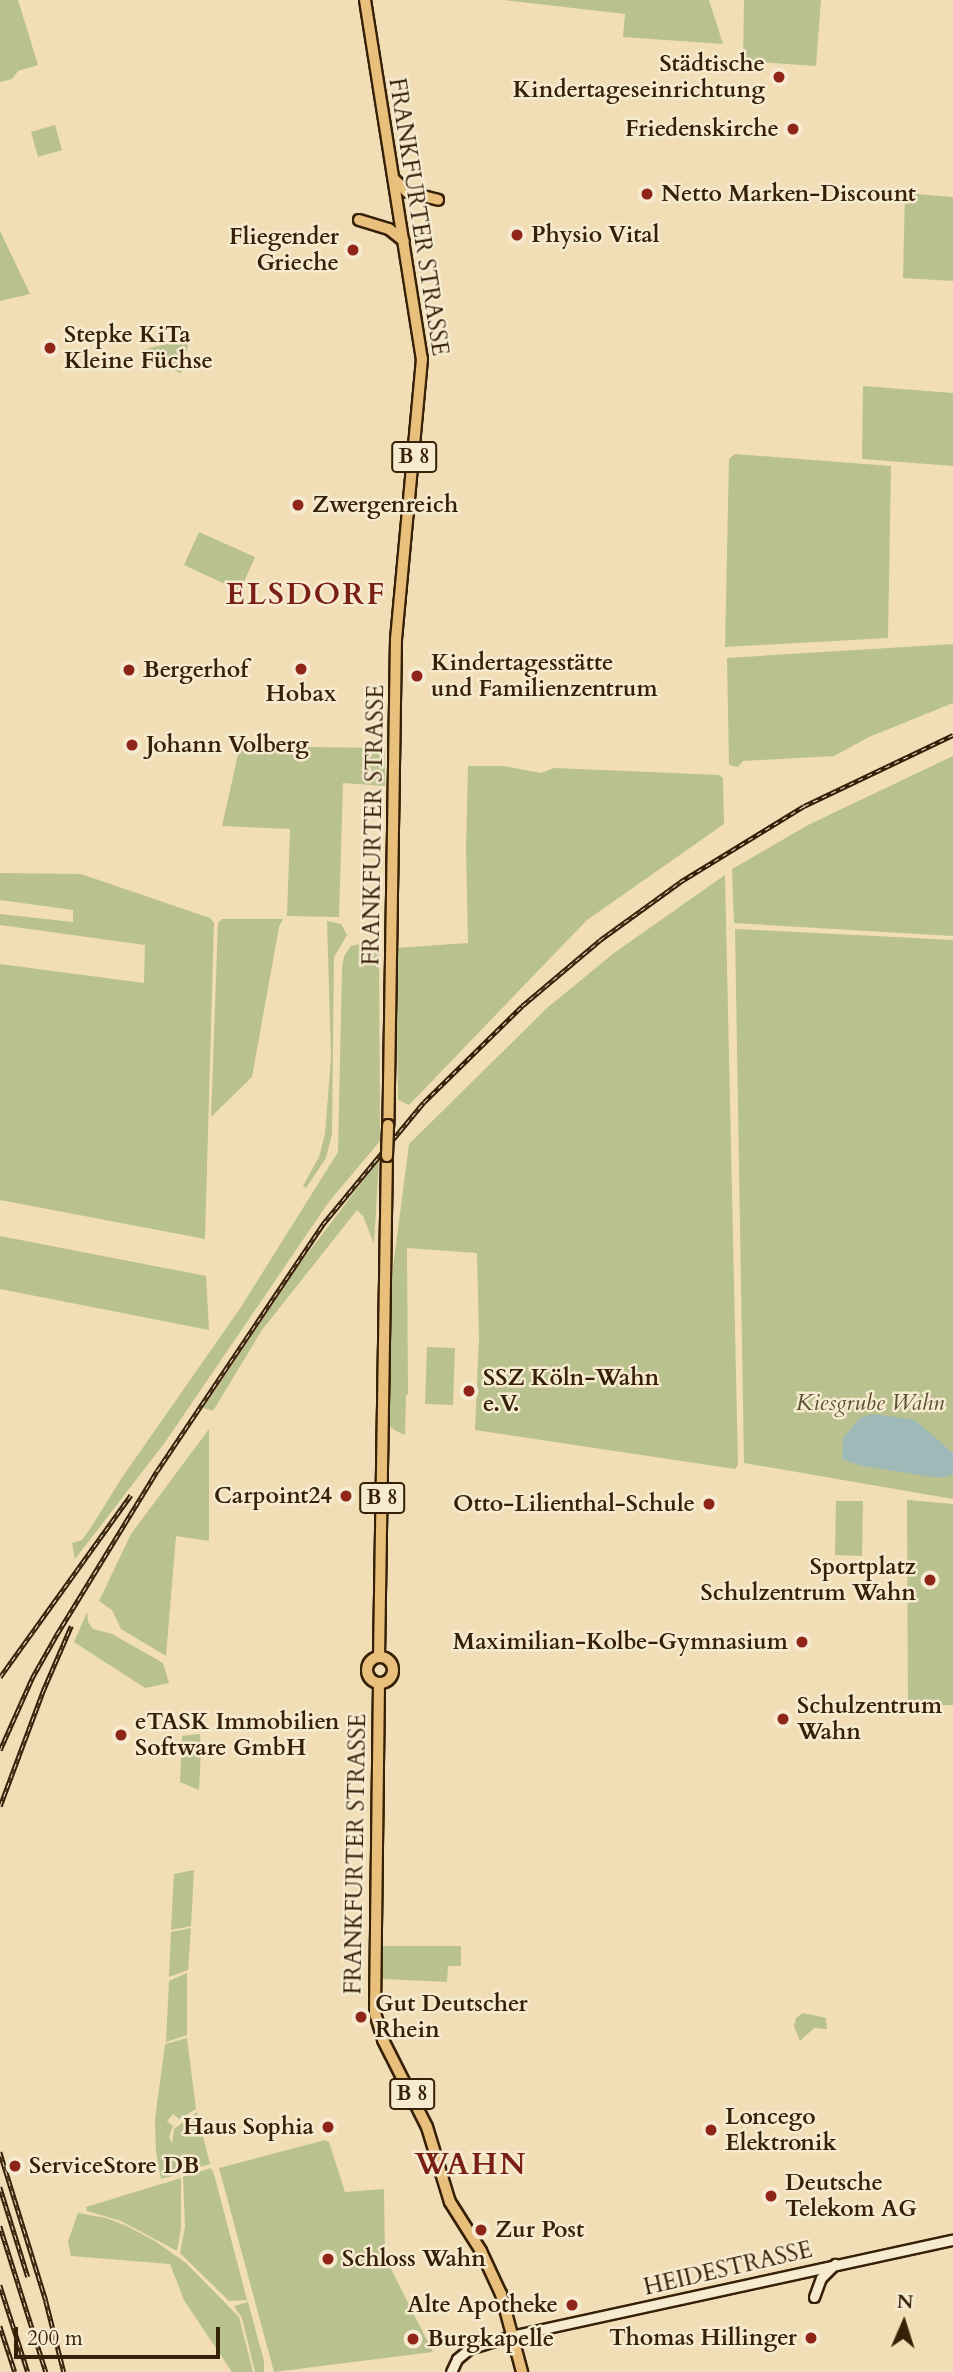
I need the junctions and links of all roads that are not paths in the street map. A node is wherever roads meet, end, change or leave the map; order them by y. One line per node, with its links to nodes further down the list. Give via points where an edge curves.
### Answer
1 (365, 0): 2 (main road, FRANKFURTER STRASSE / B 8)
2 (394, 178): 3 (main road, via 407,192); 5 (main road, FRANKFURTER STRASSE / B 8)
3 (438, 200)
4 (359, 220): 5 (main road, via 389,229)
5 (404, 241): 6 (main road, FRANKFURTER STRASSE / B 8, bridge, via 421,341 422,379 396,639)
6 (379, 1657): 7 (main road, B 8, via 367,1670); 7 (main road, B 8, via 389,1661 393,1670 390,1678)
7 (379, 1683): 11 (main road, FRANKFURTER STRASSE / B 8, via 374,2013 427,2127 450,2202 491,2272)
8 (953, 2240): 9 (main road, HEIDESTRASSE)
9 (835, 2264): 10 (main road, via 821,2278); 11 (main road, HEIDESTRASSE)
10 (814, 2297)
11 (511, 2336): 12 (main road, HEIDESTRASSE, via 469,2349); 13 (main road, FRANKFURTER STRASSE / B 8)
12 (451, 2372)
13 (522, 2372)

